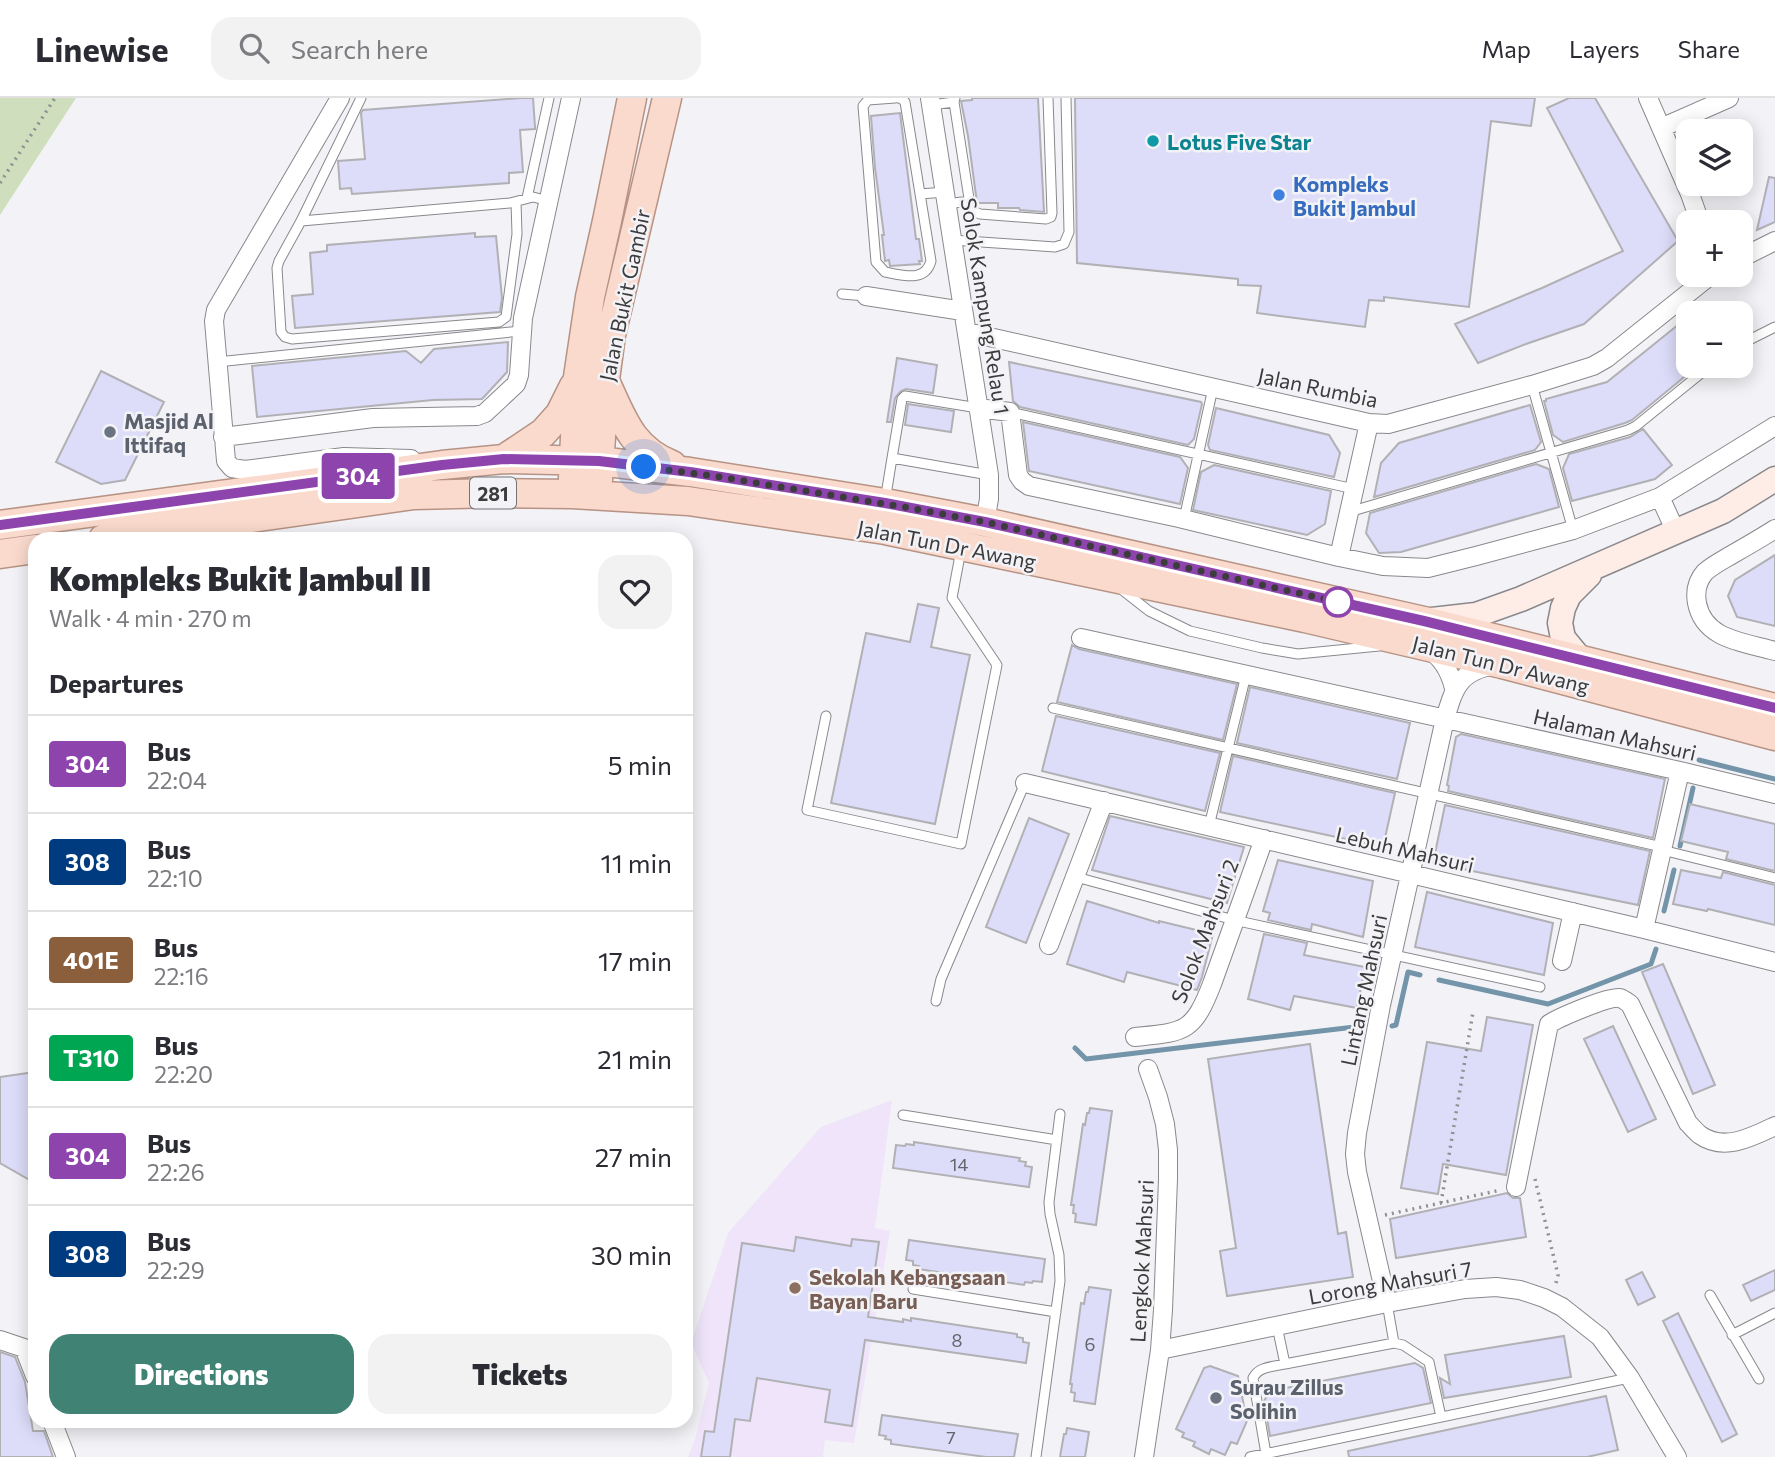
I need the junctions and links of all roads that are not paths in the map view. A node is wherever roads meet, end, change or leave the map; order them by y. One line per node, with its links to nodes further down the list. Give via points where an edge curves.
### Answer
1 (340, 98): 34 (street, via 216,310)
2 (361, 98): 22 (lane)
3 (549, 98): 16 (lane)
4 (571, 98): 18 (street)
5 (632, 98): 36 (main road, Jalan Bukit Gambir, via 590,297)
6 (667, 98): 36 (main road, Jalan Bukit Gambir, via 611,335)
7 (896, 98): 15 (lane, via 905,102); 15 (lane, via 868,100 863,106 876,262 885,272 916,277 930,266)
8 (1048, 98): 19 (lane, via 1051,217 980,214)
9 (1066, 98): 23 (lane, via 1069,232 1064,244)
10 (1648, 98): 14 (street)
11 (1729, 98): 14 (street)
12 (955, 100): 13 (lane); 19 (lane)
13 (931, 102): 17 (street, Solok Kampung Relau 1)
14 (1661, 128): 21 (street)
15 (920, 194): 17 (lane)
16 (527, 198): 18 (lane); 20 (lane)
17 (946, 198): 19 (lane); 23 (street, Solok Kampung Relau 1)
18 (549, 201): 31 (street)
19 (969, 201)
20 (516, 202): 22 (lane); 22 (lane, via 517,234 504,320 292,339 281,332 277,268)
21 (1695, 210)
22 (301, 221)
23 (952, 240): 29 (street, Solok Kampung Relau 1)
24 (1775, 241): 25 (street)
25 (1753, 252)
26 (1697, 287): 37 (street, Jalan Rumbia, via 1607,358)
27 (842, 294): 28 (lane)
28 (866, 296): 29 (street)
29 (963, 311): 32 (street, Solok Kampung Relau 1)
30 (1775, 327): 33 (lane)
31 (521, 331): 34 (lane); 43 (street, via 516,384 477,416 373,418)
32 (967, 332): 38 (street, Jalan Rumbia); 39 (street, Solok Kampung Relau 1)
33 (1753, 338)
34 (217, 362): 43 (street)
35 (1695, 378): 44 (lane, via 1636,426)
36 (592, 379): 47 (main road, via 543,433); 48 (main road, Jalan Bukit Gambir); 50 (main road, via 644,449)
37 (1532, 385): 41 (street, Jalan Rumbia, via 1388,424); 44 (lane)
38 (1213, 388): 41 (street, Jalan Rumbia); 45 (lane)
39 (978, 408): 40 (street); 46 (lane, via 905,396); 51 (street, Solok Kampung Relau 1)
40 (1010, 412): 45 (lane); 58 (street, via 1018,475 1029,486)
41 (1369, 423): 53 (street)
42 (1775, 426): 55 (street)
43 (223, 437): 49 (street, via 226,461 232,468 245,470 344,457 412,459)
44 (1552, 453): 57 (lane); 61 (lane)
45 (1198, 454): 53 (lane); 58 (lane)
46 (892, 458): 51 (lane); 56 (lane)
47 (504, 459): 48 (main road, Jalan Tun Dr Awang / 281); 49 (main road, Jalan Tun Dr Awang / 281)
48 (586, 460): 50 (main road, Jalan Tun Dr Awang / 281); 54 (main road, Jalan Bukit Gambir)
49 (442, 465): 60 (main road, Jalan Tun Dr Awang / 281)
50 (690, 472): 56 (main road, Jalan Tun Dr Awang / 281)
51 (989, 475): 59 (street, Solok Kampung Relau 1)
52 (1775, 480): 64 (street)
53 (1354, 489): 57 (street)
54 (585, 494): 63 (main road, Jalan Tun Dr Awang / 281, via 414,495); 65 (main road, Jalan Tun Dr Awang / 281, via 701,503)
55 (1660, 497): 61 (street); 64 (street)
56 (885, 503): 59 (main road, Jalan Tun Dr Awang / 281)
57 (1349, 512): 68 (street)
58 (1184, 519): 68 (street)
59 (985, 522): 71 (main road, Jalan Tun Dr Awang / 281)
60 (0, 525)
61 (1573, 530): 68 (street, via 1428,568 1383,566)
62 (1775, 530): 73 (street, via 1704,573 1696,593 1703,619 1712,630)
63 (152, 532)
64 (1676, 532): 69 (street)
65 (962, 545): 70 (main road, Jalan Tun Dr Awang / 281); 80 (lane, via 952,598 997,665 961,844 807,810)
66 (28, 550): 67 (main road)
67 (0, 554)
68 (1339, 557)
69 (1597, 568): 71 (street, via 1496,609); 74 (street, via 1569,595 1561,615 1563,638)
70 (1097, 574): 71 (main road, Jalan Tun Dr Awang / 281); 71 (lane, via 1149,611 1190,631 1262,648 1298,654)
71 (1420, 632): 74 (main road, Jalan Tun Dr Awang / 281); 75 (main road, Jalan Tun Dr Awang / 281); 77 (street, via 1444,663)
72 (1081, 638): 76 (street)
73 (1775, 651)
74 (1581, 660): 79 (main road, Jalan Tun Dr Awang / 281)
75 (1502, 664): 77 (street, via 1480,667); 82 (main road, Jalan Tun Dr Awang / 281)
76 (1246, 675): 81 (street); 83 (lane)
77 (1454, 688): 81 (street, Lintang Mahsuri)
78 (1053, 708): 83 (lane)
79 (1775, 708)
80 (827, 716)
81 (1445, 719): 84 (street, Halaman Mahsuri); 86 (street, Lintang Mahsuri)
82 (1775, 736)
83 (1228, 748): 86 (lane); 89 (lane)
84 (1680, 771): 87 (street, Halaman Mahsuri); 91 (street)
85 (1025, 783): 88 (street, Lebuh Mahsuri); 103 (lane)
86 (1428, 793): 91 (lane); 92 (street, Lintang Mahsuri)
87 (1775, 794)
88 (1104, 802): 89 (street, Lebuh Mahsuri); 93 (street)
89 (1209, 827): 90 (street, Lebuh Mahsuri)
90 (1264, 839): 92 (street, Lebuh Mahsuri); 96 (street, Solok Mahsuri 2)
91 (1662, 848): 94 (lane); 97 (street)
92 (1410, 874): 95 (street, Lebuh Mahsuri); 99 (street, Lintang Mahsuri)
93 (1076, 877): 96 (lane); 98 (street)
94 (1775, 878)
95 (1573, 912): 97 (street, Lebuh Mahsuri); 100 (street)
96 (1234, 920): 99 (lane); 104 (street, Solok Mahsuri 2, via 1197,1017 1174,1033)
97 (1644, 929): 101 (street, Lebuh Mahsuri)
98 (1049, 945)
99 (1393, 954): 102 (lane); 113 (street, Lintang Mahsuri, via 1355,1154)
100 (1562, 961)
101 (1775, 962)
102 (1540, 987)
103 (936, 1000)
104 (1135, 1037)
105 (1148, 1069): 120 (street, Lengkok Mahsuri, via 1168,1150)
106 (1060, 1114): 109 (lane)
107 (903, 1115): 109 (lane)
108 (1775, 1126): 110 (street, via 1746,1140 1723,1143 1702,1136 1688,1123 1630,1004 1612,998 1549,1024)
109 (1057, 1140): 114 (lane, via 1049,1202 1059,1255)
110 (1516, 1186)
111 (913, 1289): 114 (lane)
112 (1710, 1295): 117 (lane)
113 (1387, 1303): 116 (street, Lorong Mahsuri 7); 119 (lane); 123 (street, Lorong Mahsuri 7, via 1465,1289 1520,1290 1550,1301 1582,1321)
114 (1056, 1311): 129 (lane)
115 (1775, 1313): 117 (lane)
116 (1278, 1325): 120 (street, Lorong Mahsuri 7); 122 (lane)
117 (1732, 1335): 124 (lane)
118 (0, 1340): 121 (street, via 24,1348)
119 (1394, 1343): 122 (lane); 125 (lane, via 1429,1362)
120 (1160, 1350): 130 (street, Lengkok Mahsuri)
121 (28, 1358)
122 (1285, 1364): 127 (lane, via 1262,1369 1253,1378)
123 (1630, 1378): 125 (lane); 132 (street, Lorong Mahsuri 7)
124 (1759, 1379)
125 (1441, 1417): 127 (lane)
126 (55, 1428): 128 (street)
127 (1266, 1454): 131 (lane)
128 (66, 1457)
129 (1036, 1457)
130 (1144, 1457)
131 (1250, 1457)
132 (1677, 1457)

